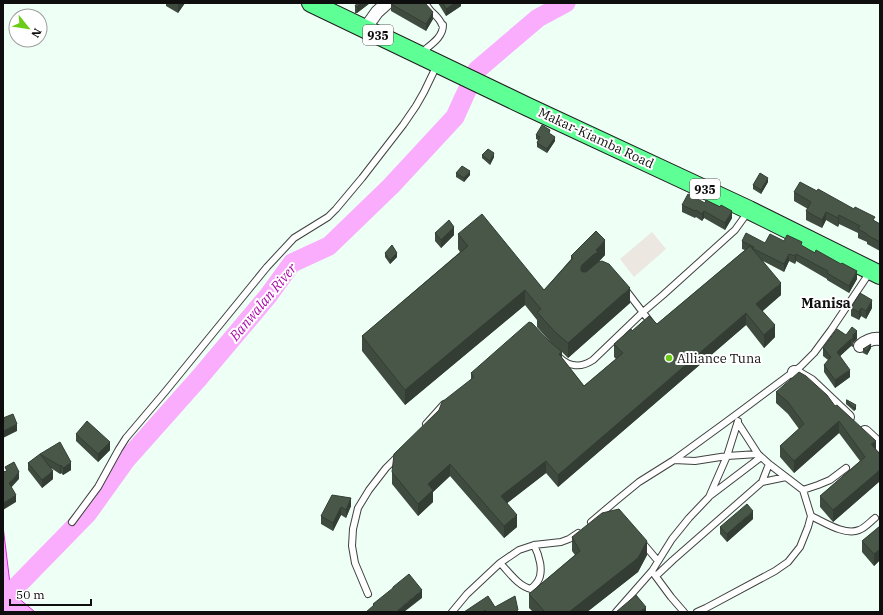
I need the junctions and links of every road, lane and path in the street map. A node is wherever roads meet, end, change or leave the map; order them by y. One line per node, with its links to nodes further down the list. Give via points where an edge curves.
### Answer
1 (312, 3): 4 (main road, Makar-Kiamba Road / 935)
2 (386, 3): 4 (street)
3 (425, 3): 5 (lane, via 443,24 443,29 436,40)
4 (365, 29): 5 (main road, Makar-Kiamba Road / 935)
5 (419, 55): 6 (main road, Makar-Kiamba Road / 935)
6 (441, 65): 7 (main road, Makar-Kiamba Road / 935); 35 (lane, via 403,125 336,209 328,217 294,238 266,267 126,438 98,487)
7 (749, 210): 8 (main road, Makar-Kiamba Road / 935); 10 (lane, via 735,230)
8 (876, 273): 15 (lane, via 814,353)
9 (622, 285): 10 (lane)
10 (643, 312): 11 (lane); 14 (lane, via 588,364 570,364)
11 (656, 326)
12 (880, 339): 13 (street, via 866,341)
13 (860, 346)
14 (557, 354)
15 (794, 372): 17 (lane); 20 (street, via 811,382)
16 (447, 402): 19 (lane)
17 (741, 411): 18 (lane); 24 (lane)
18 (738, 423): 22 (lane); 23 (lane)
19 (420, 431)
20 (880, 446)
21 (403, 451): 42 (lane, via 386,468 358,508 352,546)
22 (727, 456): 23 (lane); 24 (lane, via 695,461); 30 (lane)
23 (759, 456): 25 (lane); 30 (lane)
24 (674, 460): 31 (lane)
25 (769, 464): 27 (lane); 28 (lane)
26 (846, 468): 29 (lane, via 830,480)
27 (786, 477): 28 (lane); 29 (lane)
28 (762, 482): 41 (lane)
29 (803, 490): 33 (lane)
30 (709, 497): 38 (lane, via 689,518)
31 (609, 506): 32 (lane); 37 (lane, via 569,539)
32 (615, 513)
33 (811, 516): 34 (lane, via 851,532 860,530); 46 (lane, via 800,547 788,562 776,571)
34 (875, 518)
35 (72, 522)
36 (637, 536): 38 (lane)
37 (534, 545): 39 (lane, via 519,550); 39 (lane, via 541,571 538,581 531,589 520,584)
38 (658, 560): 40 (lane)
39 (500, 563): 43 (lane)
40 (652, 571): 41 (lane); 44 (lane)
41 (656, 576): 45 (lane)
42 (368, 594)
43 (452, 612)
44 (616, 612)
45 (684, 612)
46 (697, 612)

